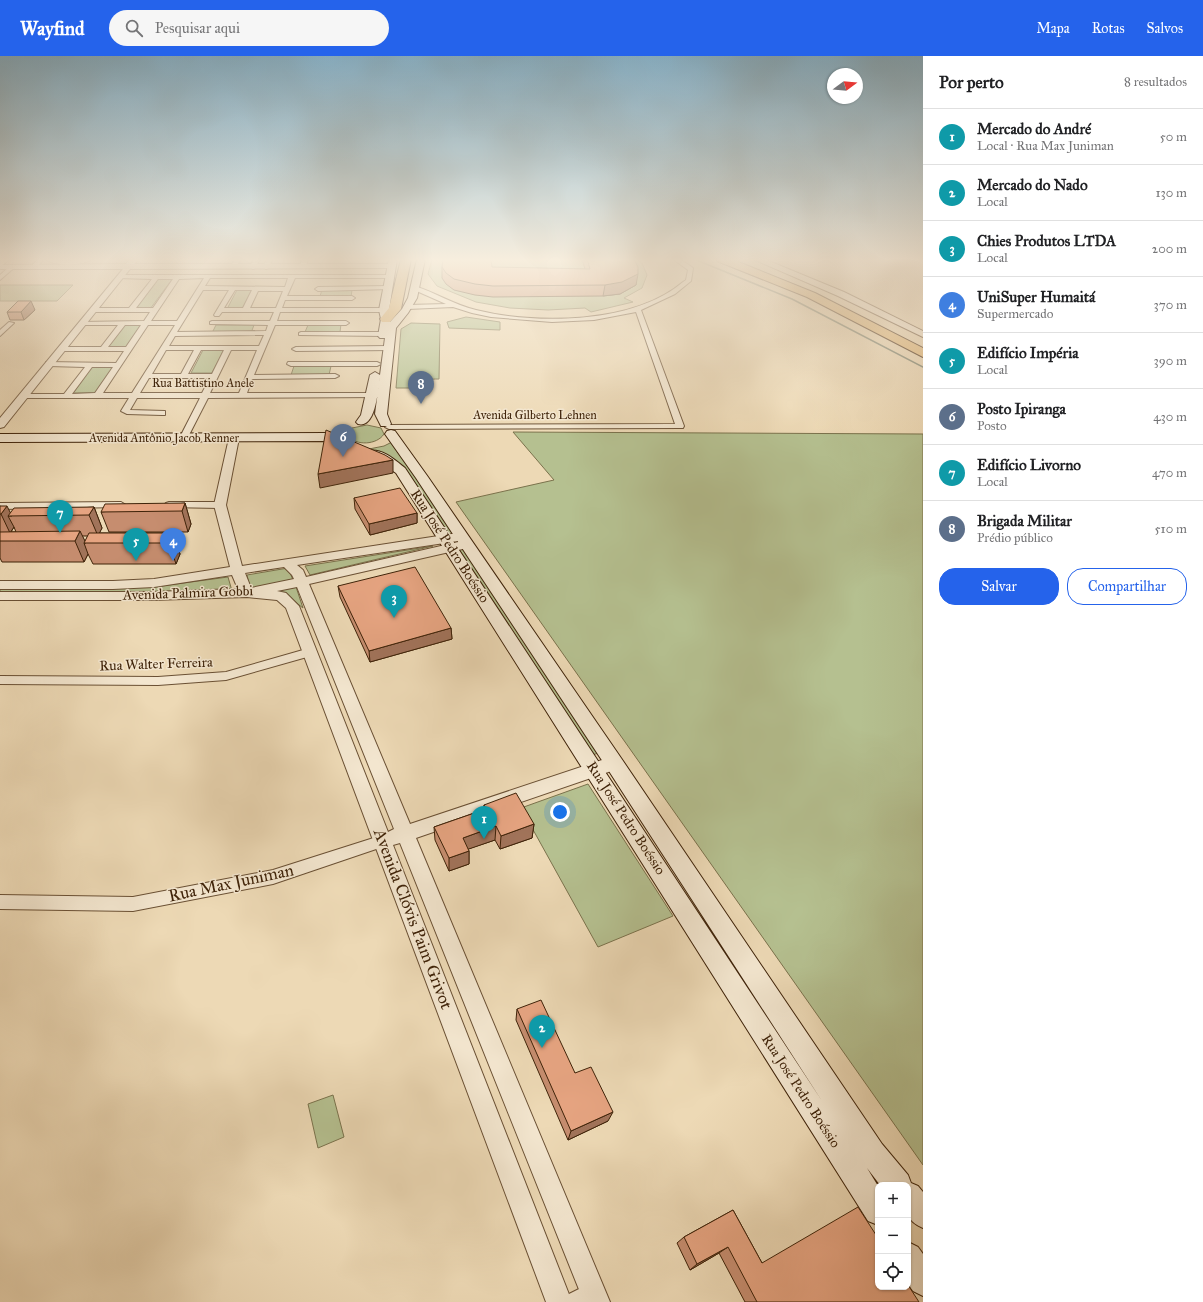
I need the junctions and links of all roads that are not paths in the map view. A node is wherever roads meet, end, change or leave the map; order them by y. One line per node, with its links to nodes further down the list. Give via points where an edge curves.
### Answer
1 (88, 317): 18 (street)
2 (150, 317): 20 (street)
3 (183, 317): 21 (street)
4 (216, 317): 22 (street)
5 (275, 317): 24 (street)
6 (347, 317): 23 (street)
7 (368, 317): 26 (street)
8 (390, 317): 26 (highway)
9 (398, 317): 26 (main road)
10 (512, 317): 11 (street)
11 (600, 317)
12 (629, 317): 27 (street)
13 (641, 317): 27 (street)
14 (854, 317): 45 (highway)
15 (873, 317): 35 (highway)
16 (892, 317): 34 (street)
17 (0, 323): 29 (street, via 11,323)
18 (83, 323): 19 (street); 41 (street)
19 (123, 323): 20 (street); 42 (street)
20 (146, 323): 21 (street); 43 (street)
21 (179, 323): 30 (street)
22 (212, 323): 24 (street); 31 (street)
23 (346, 323): 25 (street); 33 (street)
24 (272, 324): 25 (street); 28 (street)
25 (304, 324): 32 (street)
26 (386, 324): 33 (street); 40 (main road)
27 (644, 324): 69 (street, Avenida Gilberto Lehnen, via 680,426)
28 (268, 333): 31 (street); 39 (street)
29 (0, 334)
30 (173, 334): 31 (street); 36 (street)
31 (207, 334)
32 (301, 334): 33 (street); 44 (street)
33 (343, 334)
34 (923, 334)
35 (923, 343)
36 (163, 348): 37 (street); 52 (street)
37 (199, 348): 38 (street); 53 (street)
38 (229, 348): 39 (street); 54 (street)
39 (262, 348): 56 (street)
40 (384, 348): 44 (street); 50 (main road); 58 (main road)
41 (62, 349): 42 (street); 46 (street)
42 (103, 349): 43 (street)
43 (128, 349): 51 (street)
44 (296, 349): 48 (street)
45 (923, 353)
46 (49, 364): 47 (street); 60 (street)
47 (90, 364): 51 (street); 61 (street)
48 (291, 364): 49 (street); 55 (street)
49 (339, 364): 50 (street); 57 (street)
50 (377, 364): 58 (main road)
51 (117, 365): 62 (street)
52 (146, 376): 53 (street); 63 (street)
53 (183, 376): 54 (street)
54 (215, 376): 64 (street)
55 (287, 376): 56 (street); 57 (street)
56 (250, 377): 59 (street)
57 (333, 385): 58 (street, Rua Battistino Anele); 59 (street, Rua Battistino Anele)
58 (378, 389): 66 (main road); 69 (main road)
59 (242, 395): 64 (street, Rua Battistino Anele)
60 (23, 396): 61 (street, Rua Battistino Anele); 67 (street)
61 (66, 396): 62 (street, Rua Battistino Anele)
62 (97, 396): 63 (street, Rua Battistino Anele)
63 (134, 396): 64 (street, Rua Battistino Anele); 65 (street, via 126,412)
64 (205, 396): 70 (street)
65 (162, 413)
66 (362, 422): 68 (main road, Avenida Antônio Jacob Renner); 69 (main road, Avenida Antônio Jacob Renner, via 373,421)
67 (0, 425)
68 (346, 429): 71 (main road, Avenida Antônio Jacob Renner); 74 (main road, via 342,437)
69 (385, 434): 74 (main road); 79 (main road, Rua José Pedro Boéssio, via 422,477)
70 (184, 437): 72 (main road, Avenida Antônio Jacob Renner); 73 (main road, Avenida Antônio Jacob Renner)
71 (328, 437): 73 (main road, Avenida Antônio Jacob Renner); 74 (main road, Avenida Antônio Jacob Renner)
72 (0, 438)
73 (234, 438): 77 (street)
74 (357, 445): 79 (main road, Rua José Pedro Boéssio, via 401,471)
75 (134, 505): 78 (street)
76 (157, 505): 77 (street)
77 (220, 505): 81 (street)
78 (0, 506)
79 (456, 542): 80 (street, Avenida Palmira Gobbi); 82 (street, Avenida Palmira Gobbi); 88 (main road, Rua José Pedro Boéssio)
80 (287, 564): 81 (street, Avenida Palmira Gobbi); 82 (street, Avenida Clóvis Paim Grivot, via 298,572)
81 (237, 569): 83 (street, Avenida Palmira Gobbi, via 154,583); 84 (street)
82 (302, 582): 84 (street, Avenida Palmira Gobbi); 89 (street, Avenida Clóvis Paim Grivot)
83 (0, 585)
84 (247, 593): 85 (street, Avenida Palmira Gobbi); 86 (street, Avenida Clóvis Paim Grivot, via 281,596 287,601 292,606)
85 (0, 596)
86 (310, 652): 87 (street, Rua Walter Ferreira, via 226,676 158,682); 90 (street, Avenida Clóvis Paim Grivot)
87 (0, 680)
88 (604, 766): 89 (street, Rua Max Juniman); 92 (main road, Rua José Pedro Boéssio, via 872,1154); 94 (main road, Rua José Pedro Boéssio)
89 (405, 833): 90 (street, Rua Max Juniman); 98 (street, Avenida Clóvis Paim Grivot)
90 (383, 841): 91 (street, Rua Max Juniman, via 273,877 133,904); 99 (street, Avenida Clóvis Paim Grivot)
91 (0, 902)
92 (895, 1182)
93 (911, 1200): 95 (main road)
94 (875, 1206)
95 (923, 1214)
96 (911, 1262): 97 (main road)
97 (923, 1281)
98 (589, 1299)
99 (559, 1302)

